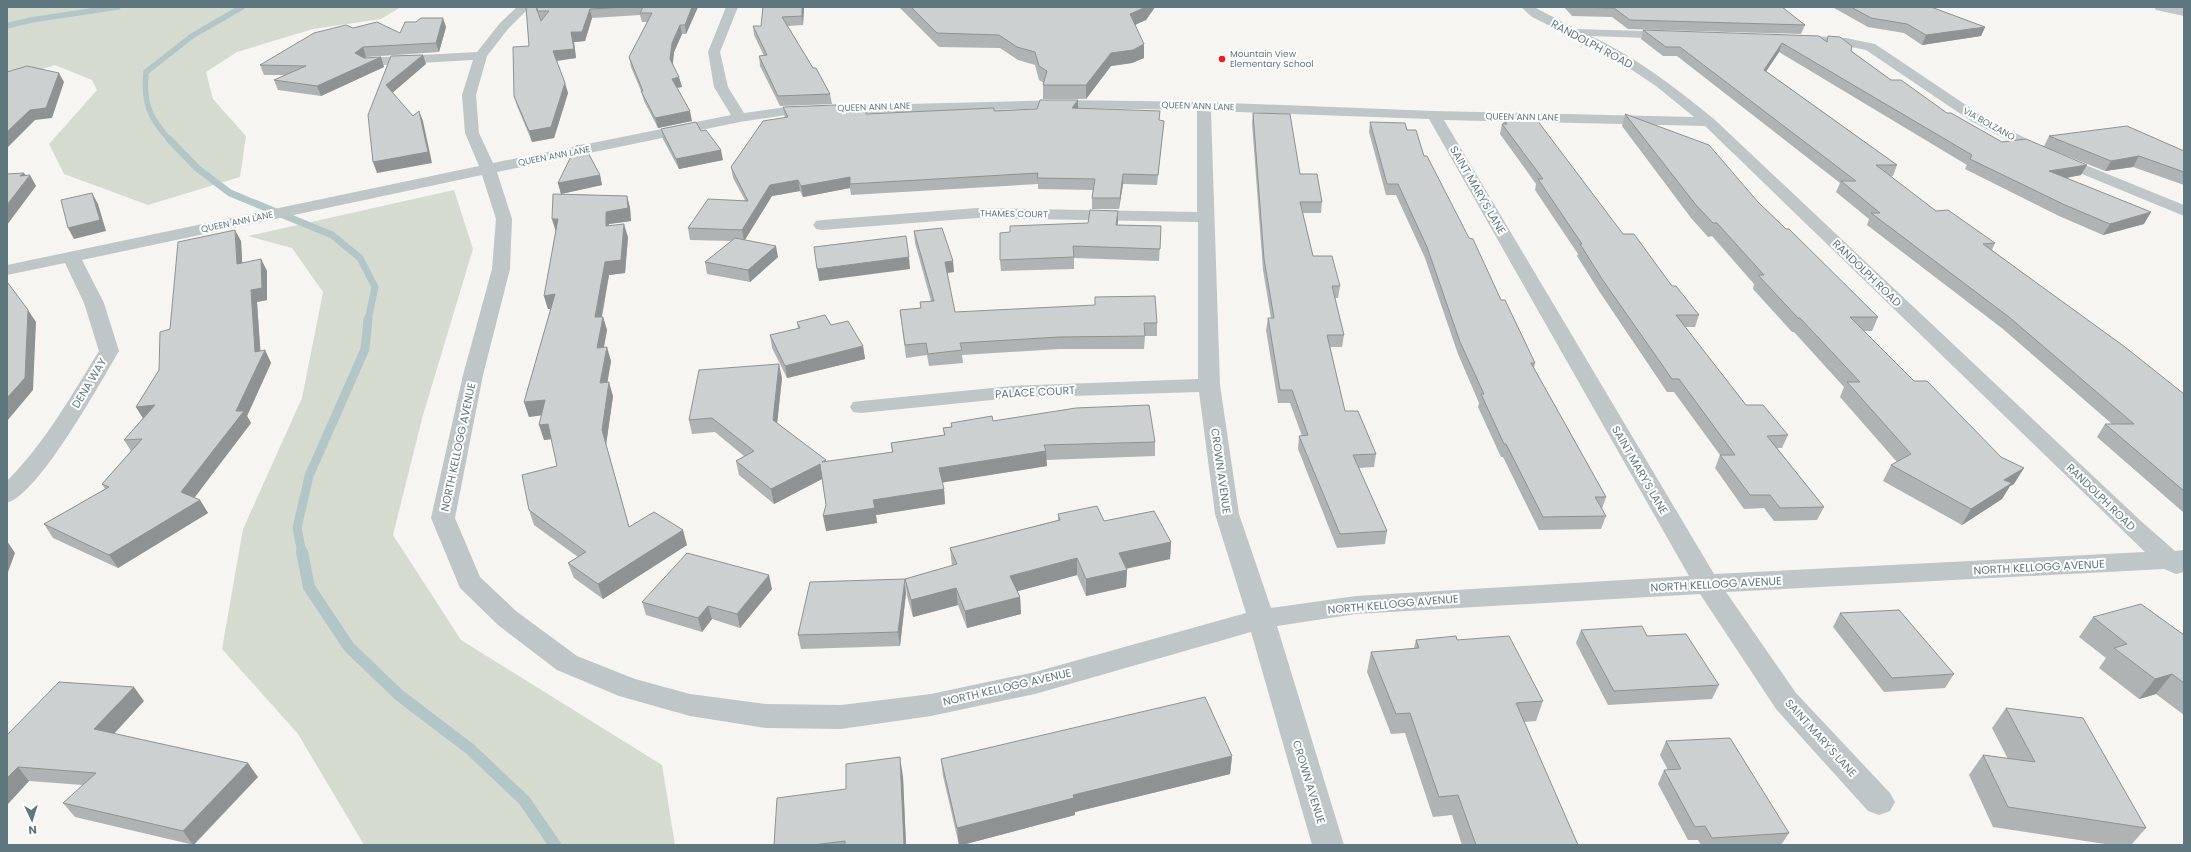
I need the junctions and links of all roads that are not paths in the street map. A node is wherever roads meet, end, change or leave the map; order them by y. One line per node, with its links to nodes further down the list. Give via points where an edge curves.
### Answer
1 (524, 7): 9 (street, NORTH KELLOGG AVENUE, via 504,26)
2 (732, 7): 13 (street, via 714,52 721,87)
3 (1527, 7): 6 (street, RANDOLPH ROAD)
4 (2160, 7): 5 (street)
5 (2184, 12)
6 (1571, 31): 7 (street); 14 (street, RANDOLPH ROAD, via 1616,54 1655,79)
7 (1689, 35)
8 (1783, 39): 16 (street, VIA BOLZANO, via 1875,44 1976,118 2041,152)
9 (481, 56): 10 (street); 15 (street, NORTH KELLOGG AVENUE, via 469,96 472,133)
10 (367, 62)
11 (1204, 106): 12 (street, QUEEN ANN LANE); 13 (street, QUEEN ANN LANE, via 898,106 786,112); 17 (street, CROWN AVENUE)
12 (1434, 115): 14 (street, QUEEN ANN LANE); 25 (street, SAINT MARY'S LANE)
13 (740, 118): 15 (street, QUEEN ANN LANE)
14 (1709, 122): 24 (street, RANDOLPH ROAD, via 2128,522)
15 (488, 169): 19 (street, QUEEN ANN LANE); 26 (street, NORTH KELLOGG AVENUE, via 504,219 501,269 474,374 443,518 469,582 507,618 567,663 629,688 690,705 766,716 841,717 931,705 1035,683)
16 (2184, 211)
17 (1206, 217): 18 (street, THAMES COURT, via 977,213); 21 (street, CROWN AVENUE)
18 (822, 225)
19 (71, 256): 20 (street, QUEEN ANN LANE); 23 (street, DENA WAY, via 94,303 108,350 58,434 32,469)
20 (7, 270)
21 (1209, 385): 22 (street, PALACE COURT, via 1012,392); 26 (street, CROWN AVENUE, via 1227,514)
22 (861, 407)
23 (7, 495)
24 (2179, 564): 25 (street, NORTH KELLOGG AVENUE)
25 (1706, 584): 26 (street, NORTH KELLOGG AVENUE, via 1356,605); 27 (street, SAINT MARY'S LANE, via 1786,701)
26 (1261, 619): 28 (street, CROWN AVENUE, via 1290,724)
27 (1879, 802)
28 (1328, 845)

